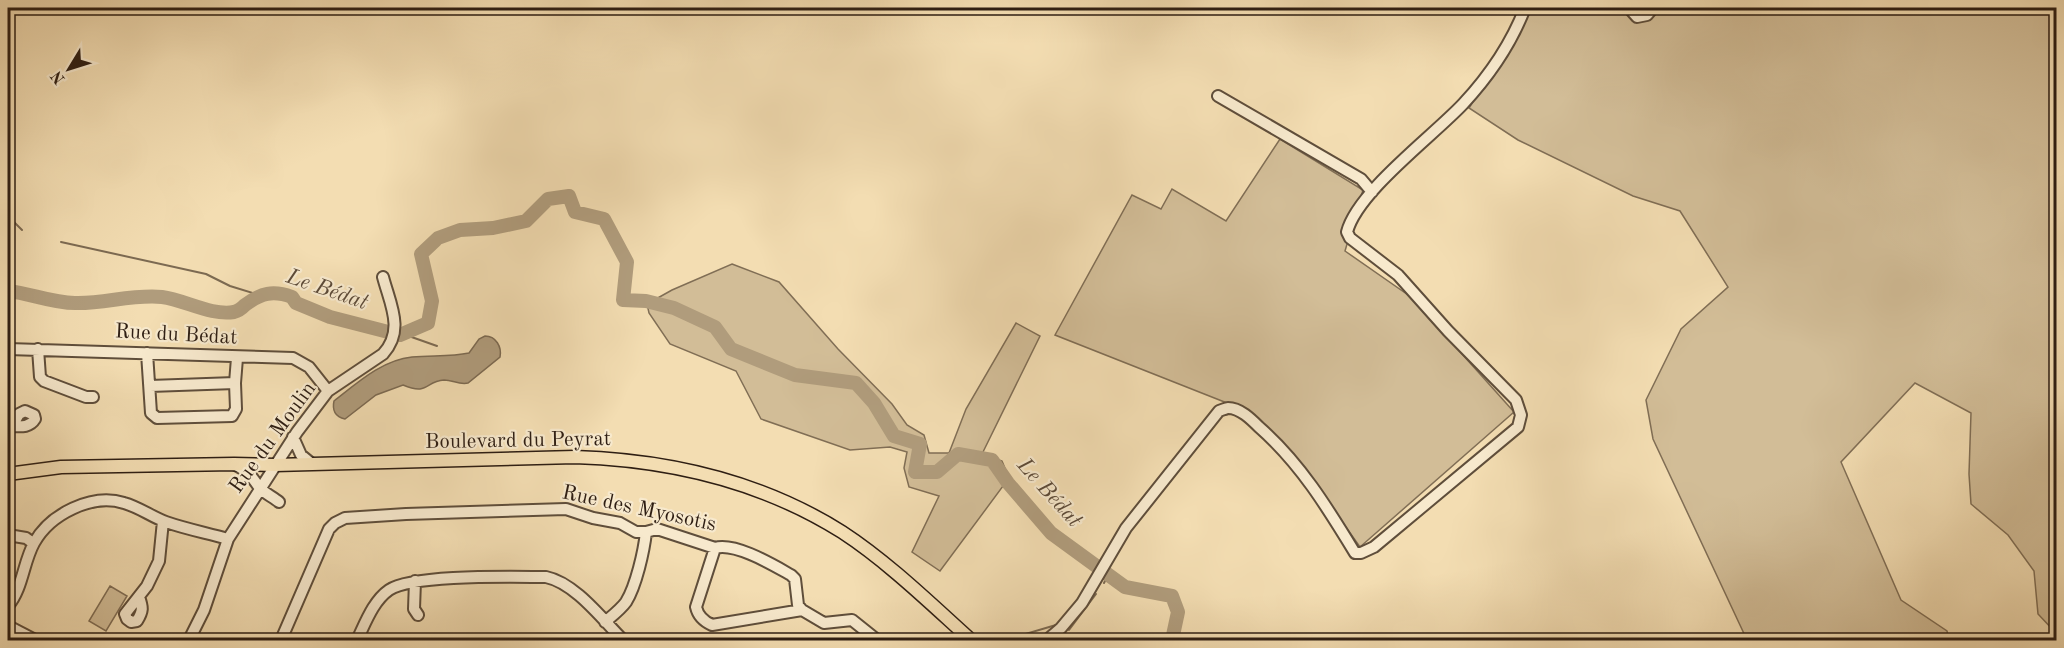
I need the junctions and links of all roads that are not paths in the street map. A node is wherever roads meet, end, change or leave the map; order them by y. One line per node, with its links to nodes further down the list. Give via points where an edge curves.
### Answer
1 (1525, 8): 5 (street, via 1506,50 1491,71 1463,104)
2 (1629, 8): 3 (street, via 1637,17 1647,15)
3 (1653, 8)
4 (1218, 96): 5 (street, via 1361,179)
5 (1372, 192): 42 (street, via 1349,225 1350,238 1398,275 1516,400 1521,415 1518,427 1361,554 1355,553 1326,504 1285,450 1239,411 1219,411 1126,528 1082,603)
6 (383, 278): 13 (street, Rue du Moulin, via 396,327 390,346)
7 (8, 349): 8 (street, Rue du Bédat)
8 (38, 349): 9 (street, Rue du Bédat); 14 (street, via 40,377 44,381)
9 (147, 353): 10 (street, Rue du Bédat); 12 (street)
10 (237, 358): 11 (street); 13 (street, Rue du Bédat, via 294,358 302,361)
11 (235, 383): 12 (street); 12 (street, via 232,416 157,418 151,413)
12 (150, 386)
13 (328, 391): 15 (street, Rue du Moulin)
14 (93, 397)
15 (293, 437): 17 (street, via 301,455); 18 (street, Rue du Moulin)
16 (234, 464): 18 (main road, Boulevard du Peyrat); 19 (main road, Boulevard du Peyrat, via 61,467); 20 (street, via 255,478)
17 (312, 464): 18 (main road, Boulevard du Peyrat); 35 (main road, Boulevard du Peyrat, via 620,458 704,473 773,496 843,533 876,557)
18 (275, 465): 20 (street, Rue du Moulin)
19 (9, 474)
20 (260, 488): 21 (street); 25 (street, Rue du Moulin)
21 (279, 502)
22 (162, 521): 25 (street); 26 (street, via 123,502 90,502 55,519); 29 (street, via 159,561)
23 (646, 532): 27 (street, Rue des Myosotis, via 657,529); 33 (street, via 644,550 625,603); 38 (street, Rue des Myosotis, via 566,509 345,518 329,529)
24 (8, 535): 26 (street)
25 (228, 539): 37 (street, Rue du Moulin, via 204,610)
26 (33, 543): 30 (street)
27 (715, 548): 31 (street, Rue des Myosotis, via 723,546 755,556 791,575); 31 (street, via 696,607 706,622)
28 (414, 581): 32 (street, via 414,609); 33 (street, via 556,579); 39 (street, via 394,587 381,597)
29 (139, 597)
30 (8, 606)
31 (802, 610): 41 (street, via 825,623 852,620)
32 (418, 615)
33 (605, 622): 40 (street)
34 (8, 626): 36 (street)
35 (967, 638)
36 (35, 640)
37 (189, 640)
38 (281, 640)
39 (357, 640)
40 (622, 640)
41 (877, 640)
42 (1047, 640)

